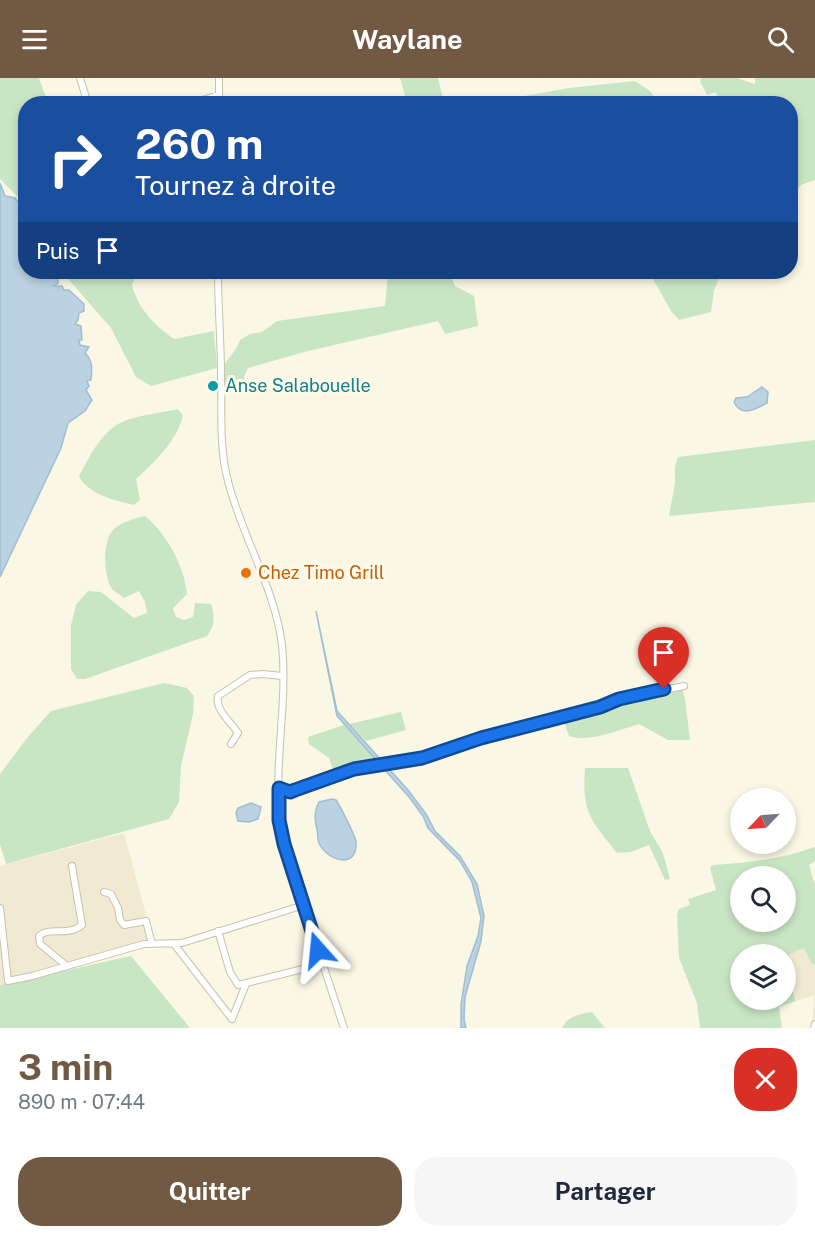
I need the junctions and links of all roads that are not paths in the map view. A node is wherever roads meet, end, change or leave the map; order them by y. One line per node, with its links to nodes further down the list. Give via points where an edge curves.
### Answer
1 (80, 78): 4 (street)
2 (219, 78): 3 (street)
3 (219, 95): 5 (street)
4 (86, 96)
5 (216, 96)
6 (218, 279): 7 (street, via 224,461 277,620)
7 (282, 675): 9 (street, via 250,675 218,696 226,719 238,733); 10 (street)
8 (684, 686): 10 (street, via 619,699 422,758 354,769 290,792)
9 (231, 744)
10 (279, 788): 13 (street, via 284,844)
11 (72, 866): 19 (street, via 82,925 39,936 40,944)
12 (104, 892): 16 (street, via 111,894 124,925 146,921)
13 (304, 905): 15 (street); 18 (street)
14 (0, 908): 19 (street, via 8,981)
15 (218, 931): 17 (street); 20 (street, via 234,980 238,985)
16 (152, 944): 17 (street); 19 (street)
17 (174, 944): 20 (street, via 232,1019)
18 (323, 964): 20 (street); 21 (street)
19 (67, 966)
20 (246, 984)
21 (344, 1028)

